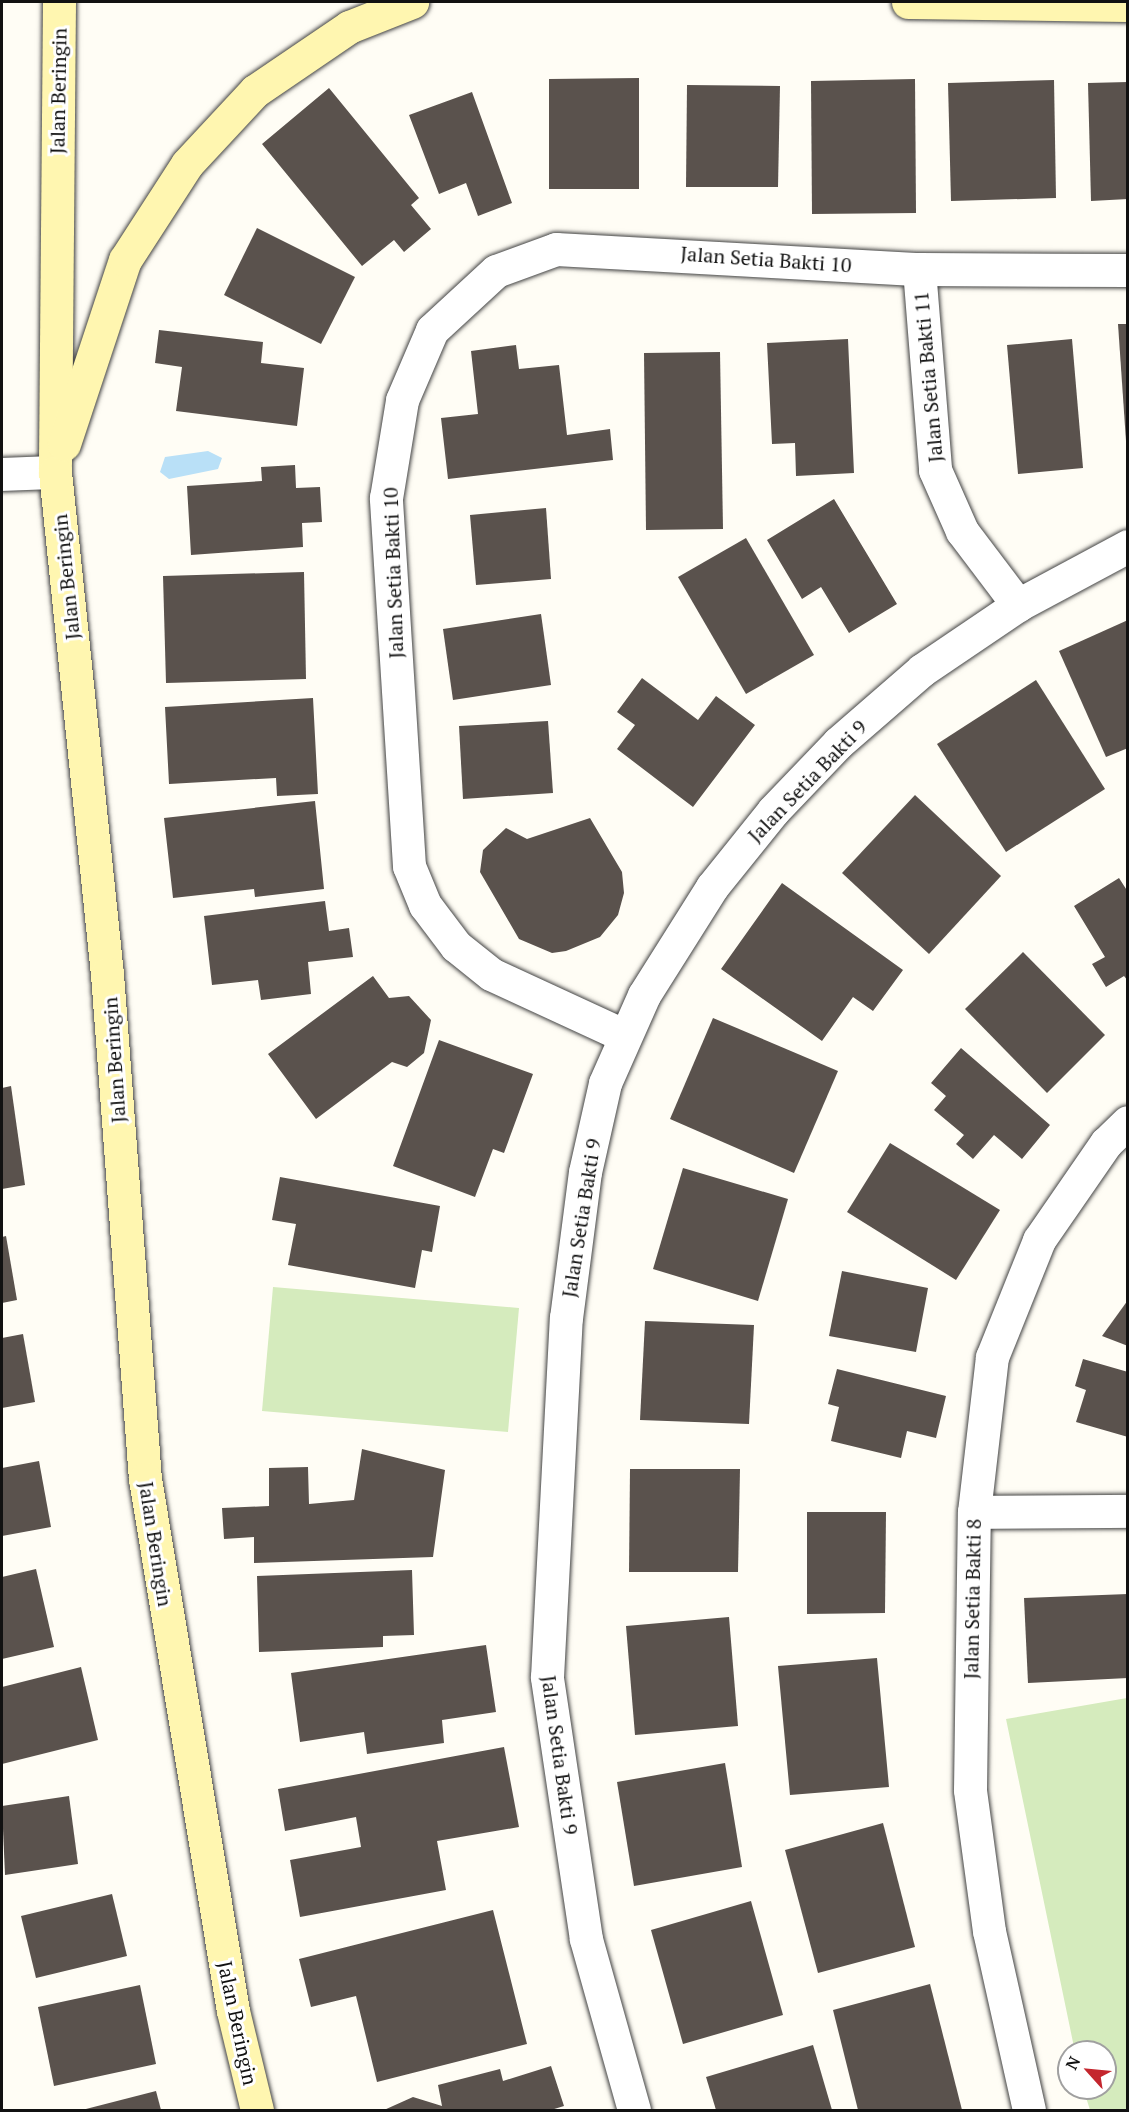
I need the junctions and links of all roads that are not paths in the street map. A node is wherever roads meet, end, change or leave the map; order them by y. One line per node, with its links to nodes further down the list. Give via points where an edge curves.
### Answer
1 (59, 2): 7 (street, Jalan Beringin)
2 (412, 2): 7 (street, via 349,27 255,91 187,164 125,260)
3 (908, 2): 4 (street)
4 (1128, 5)
5 (919, 269): 6 (street, Jalan Setia Bakti 10); 10 (street, Jalan Setia Bakti 11, via 935,470 962,531); 11 (street, Jalan Setia Bakti 10, via 556,249 504,267 463,296 432,330 410,375 396,427 386,498 409,866 425,905 456,946 492,974)
6 (1128, 270)
7 (55, 472): 8 (street); 15 (street, Jalan Beringin, via 107,974 145,1479 233,2011)
8 (2, 474)
9 (1128, 546): 10 (street, Jalan Setia Bakti 9)
10 (1018, 605): 11 (street, Jalan Setia Bakti 9, via 922,670 838,743 772,811 689,922)
11 (623, 1035): 16 (street, Jalan Setia Bakti 9, via 605,1083 574,1248 547,1677 586,1939)
12 (1128, 1122): 14 (street, Jalan Setia Bakti 8, via 1106,1143 1039,1240 992,1357)
13 (1128, 1511): 14 (street)
14 (974, 1512): 17 (street, Jalan Setia Bakti 8, via 970,1790 989,1931)
15 (257, 2110)
16 (634, 2110)
17 (1029, 2110)

